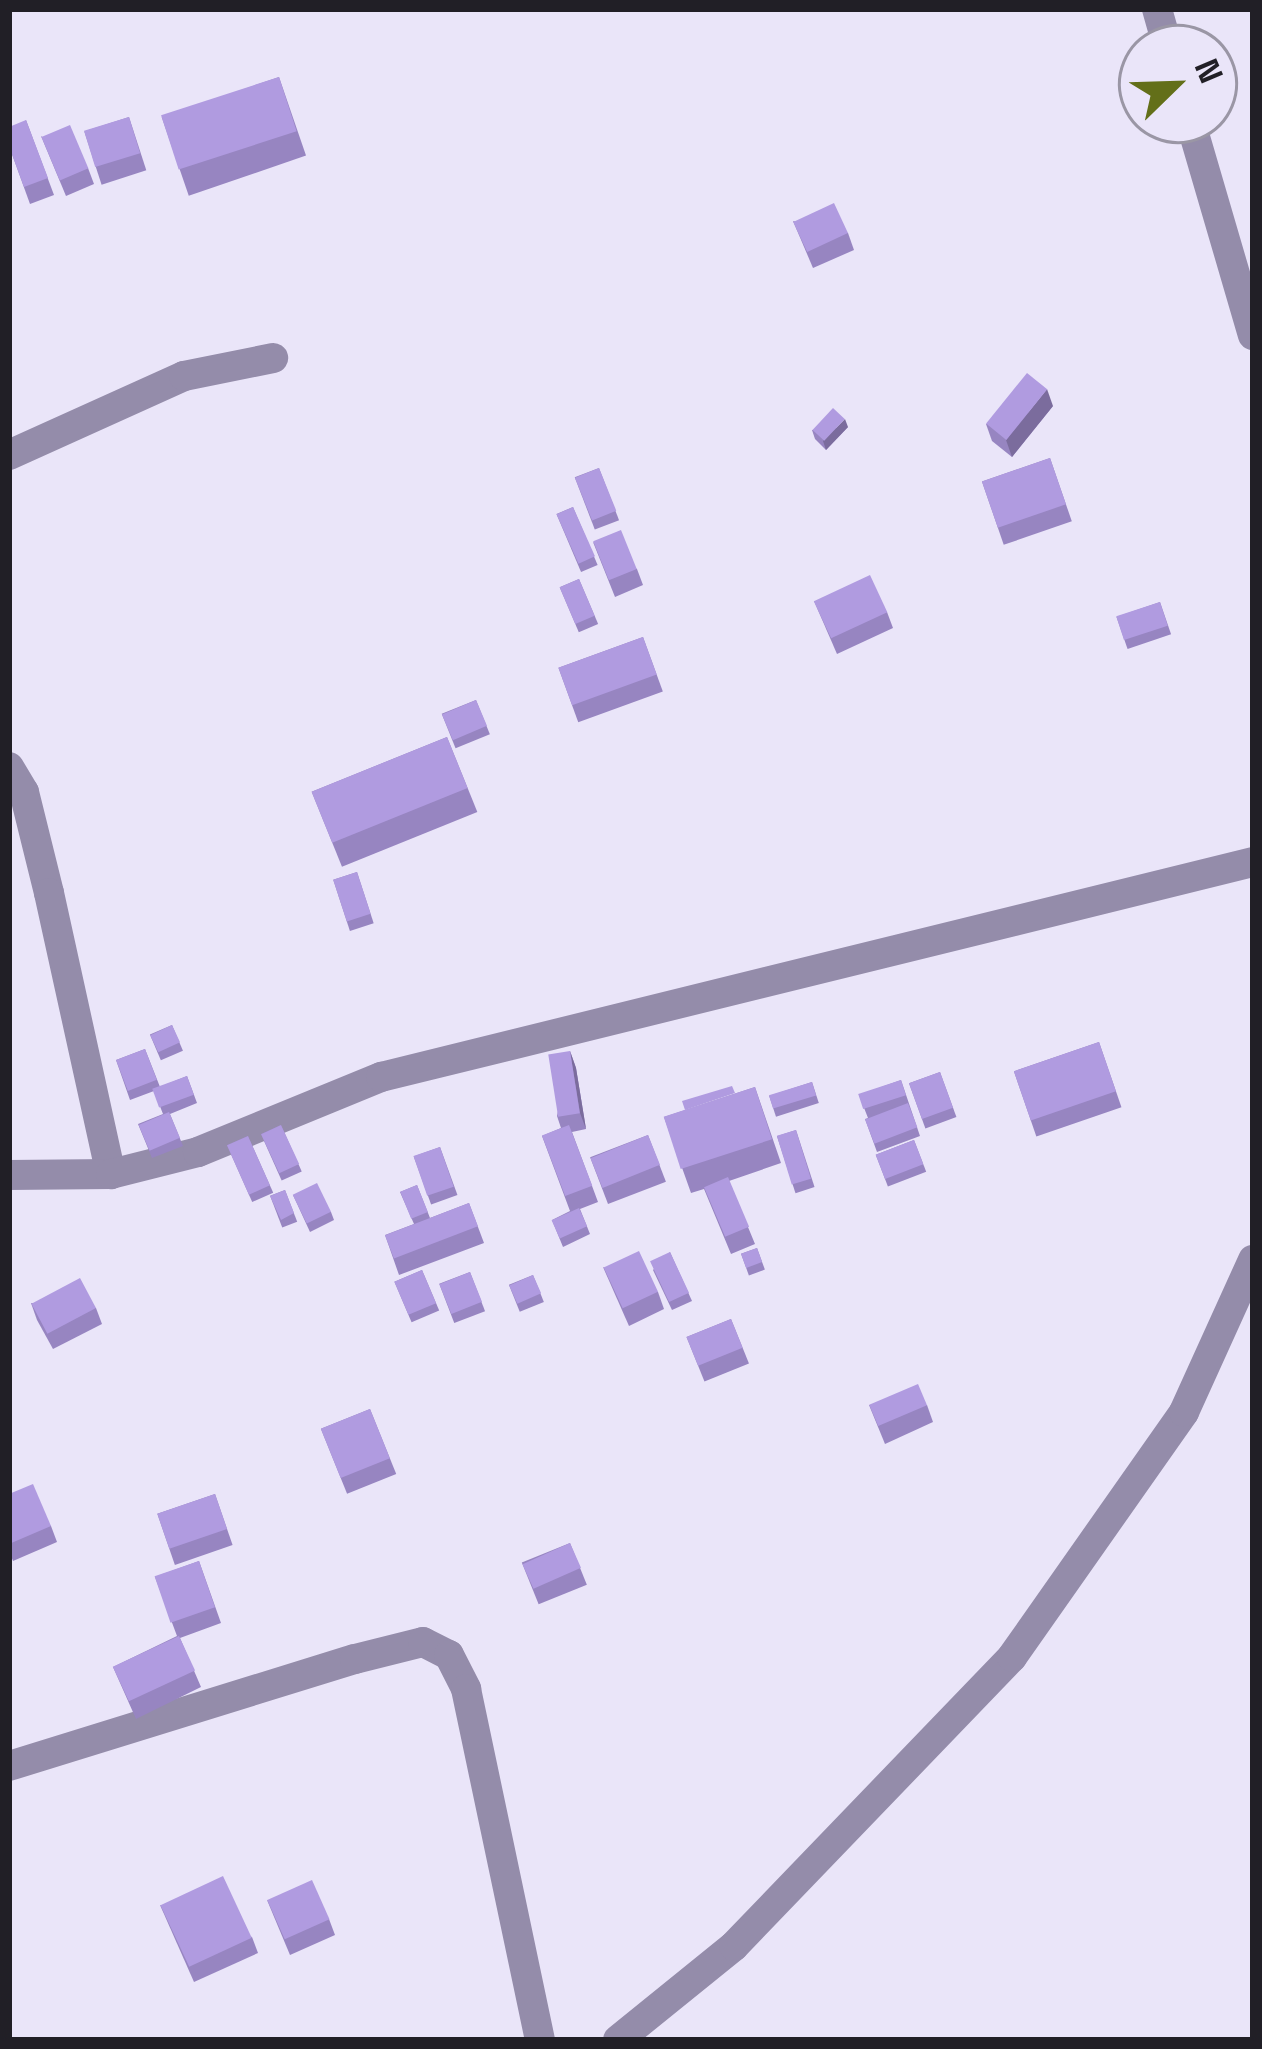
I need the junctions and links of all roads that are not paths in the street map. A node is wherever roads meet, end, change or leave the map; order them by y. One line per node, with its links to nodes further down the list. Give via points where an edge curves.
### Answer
1 (1197, 144): 2 (street)
2 (1253, 335)
3 (273, 358): 4 (street, via 145,391)
4 (9, 455)
5 (9, 767): 7 (street, via 24,793 49,892)
6 (1253, 862): 7 (street, via 381,1077 198,1152)
7 (111, 1174): 8 (street)
8 (9, 1175)
9 (1253, 1260): 12 (street, via 1184,1412 1012,1658 734,1946)
10 (9, 1766): 11 (street, via 355,1659 423,1642 449,1655 466,1689)
11 (540, 2040)
12 (619, 2040)

